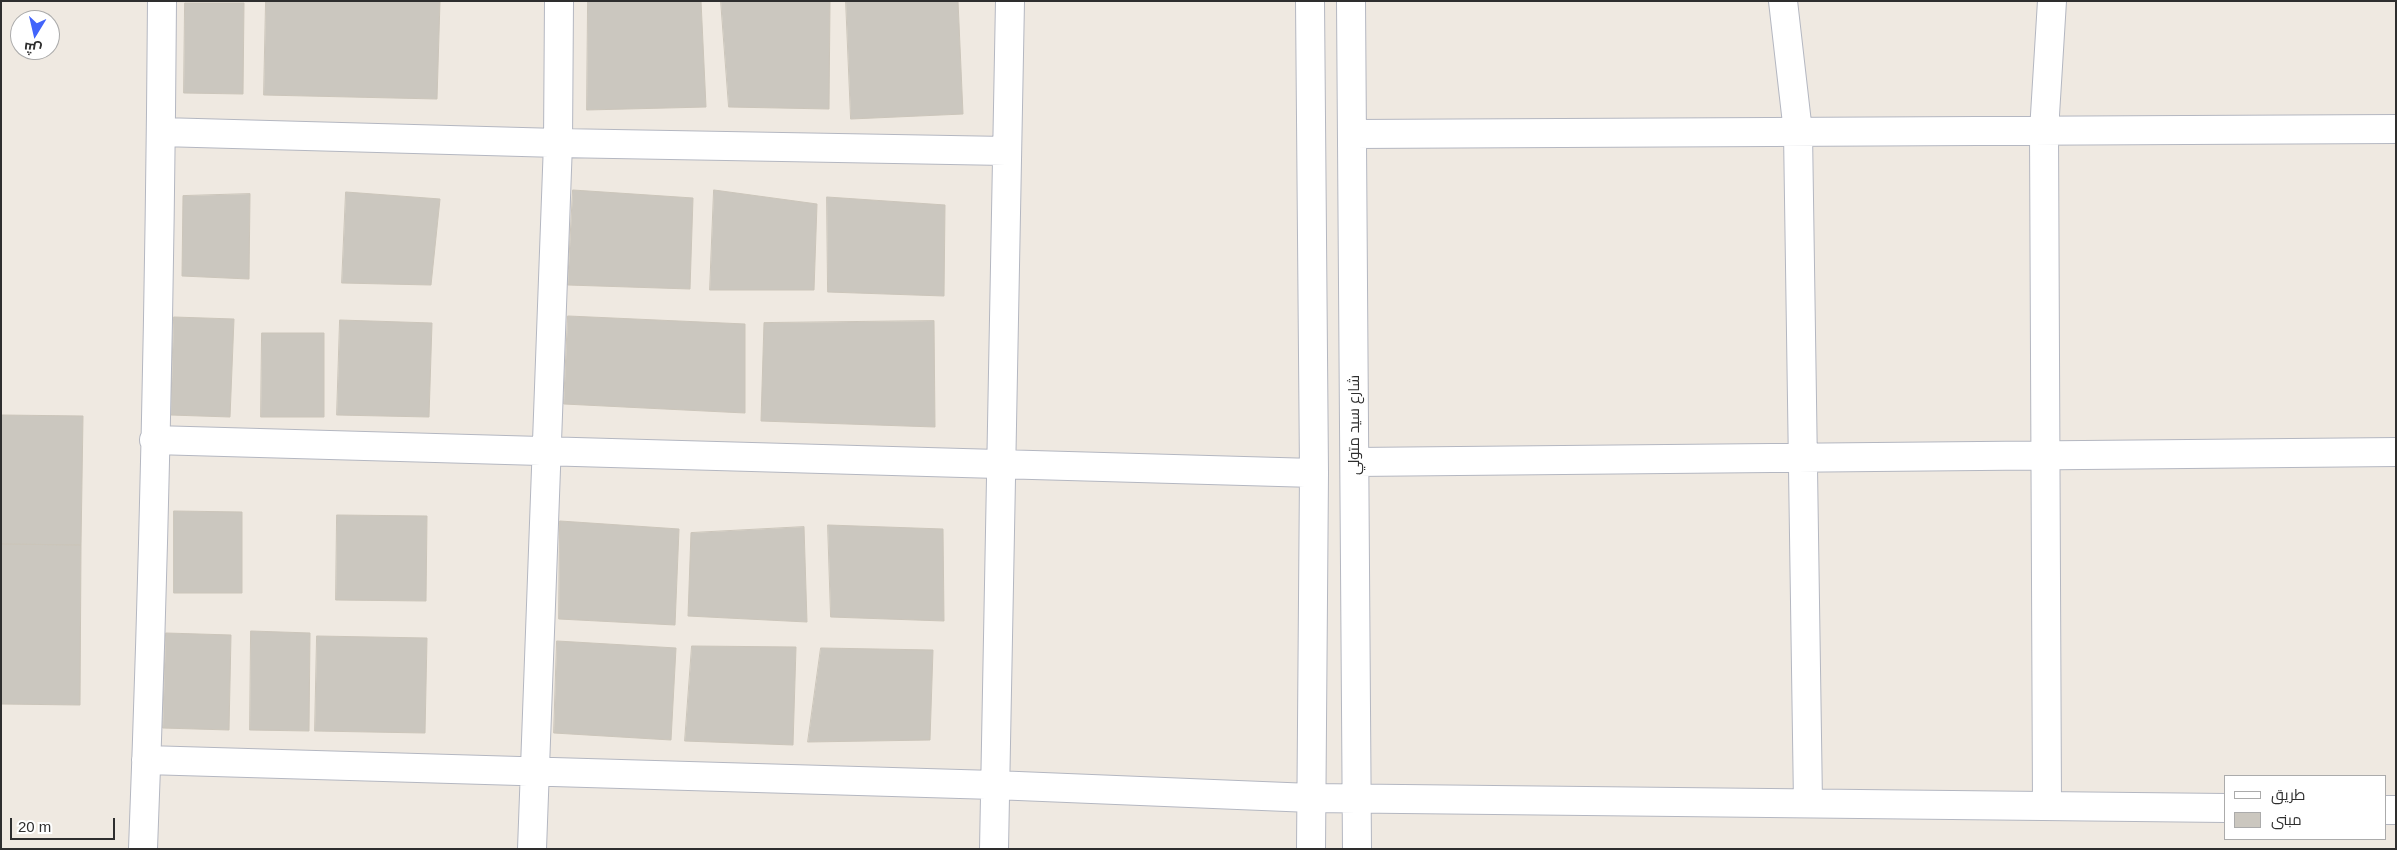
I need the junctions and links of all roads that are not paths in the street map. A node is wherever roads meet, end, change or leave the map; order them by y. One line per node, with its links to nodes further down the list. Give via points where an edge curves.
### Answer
1 (162, 1): 10 (street)
2 (560, 1): 13 (street)
3 (1010, 1): 14 (street)
4 (1310, 1): 22 (street)
5 (1351, 1): 12 (street, شارع سيد متولي)
6 (1783, 1): 11 (street)
7 (2052, 1): 9 (street)
8 (2396, 129): 9 (street)
9 (2044, 130): 11 (street); 18 (street)
10 (161, 132): 13 (street); 15 (street)
11 (1798, 132): 12 (street); 19 (street)
12 (1353, 134): 20 (street, شارع سيد متولي)
13 (558, 143): 14 (street); 16 (street)
14 (1006, 151): 21 (street)
15 (154, 440): 16 (street); 23 (street)
16 (545, 451): 21 (street); 24 (street)
17 (2396, 452): 18 (street)
18 (2045, 456): 19 (street); 29 (street)
19 (1803, 458): 20 (street); 28 (street)
20 (1355, 462): 27 (street, شارع سيد متولي)
21 (1001, 464): 22 (street); 25 (street)
22 (1314, 473): 26 (street)
23 (146, 760): 24 (street); 31 (street)
24 (534, 771): 25 (street); 32 (street)
25 (994, 785): 26 (street); 33 (street)
26 (1311, 798): 27 (street); 34 (street)
27 (1357, 798): 28 (street); 35 (street, شارع سيد متولي)
28 (1808, 803): 29 (street)
29 (2047, 806): 30 (street)
30 (2224, 808)
31 (143, 849)
32 (532, 849)
33 (994, 849)
34 (1311, 849)
35 (1357, 849)

